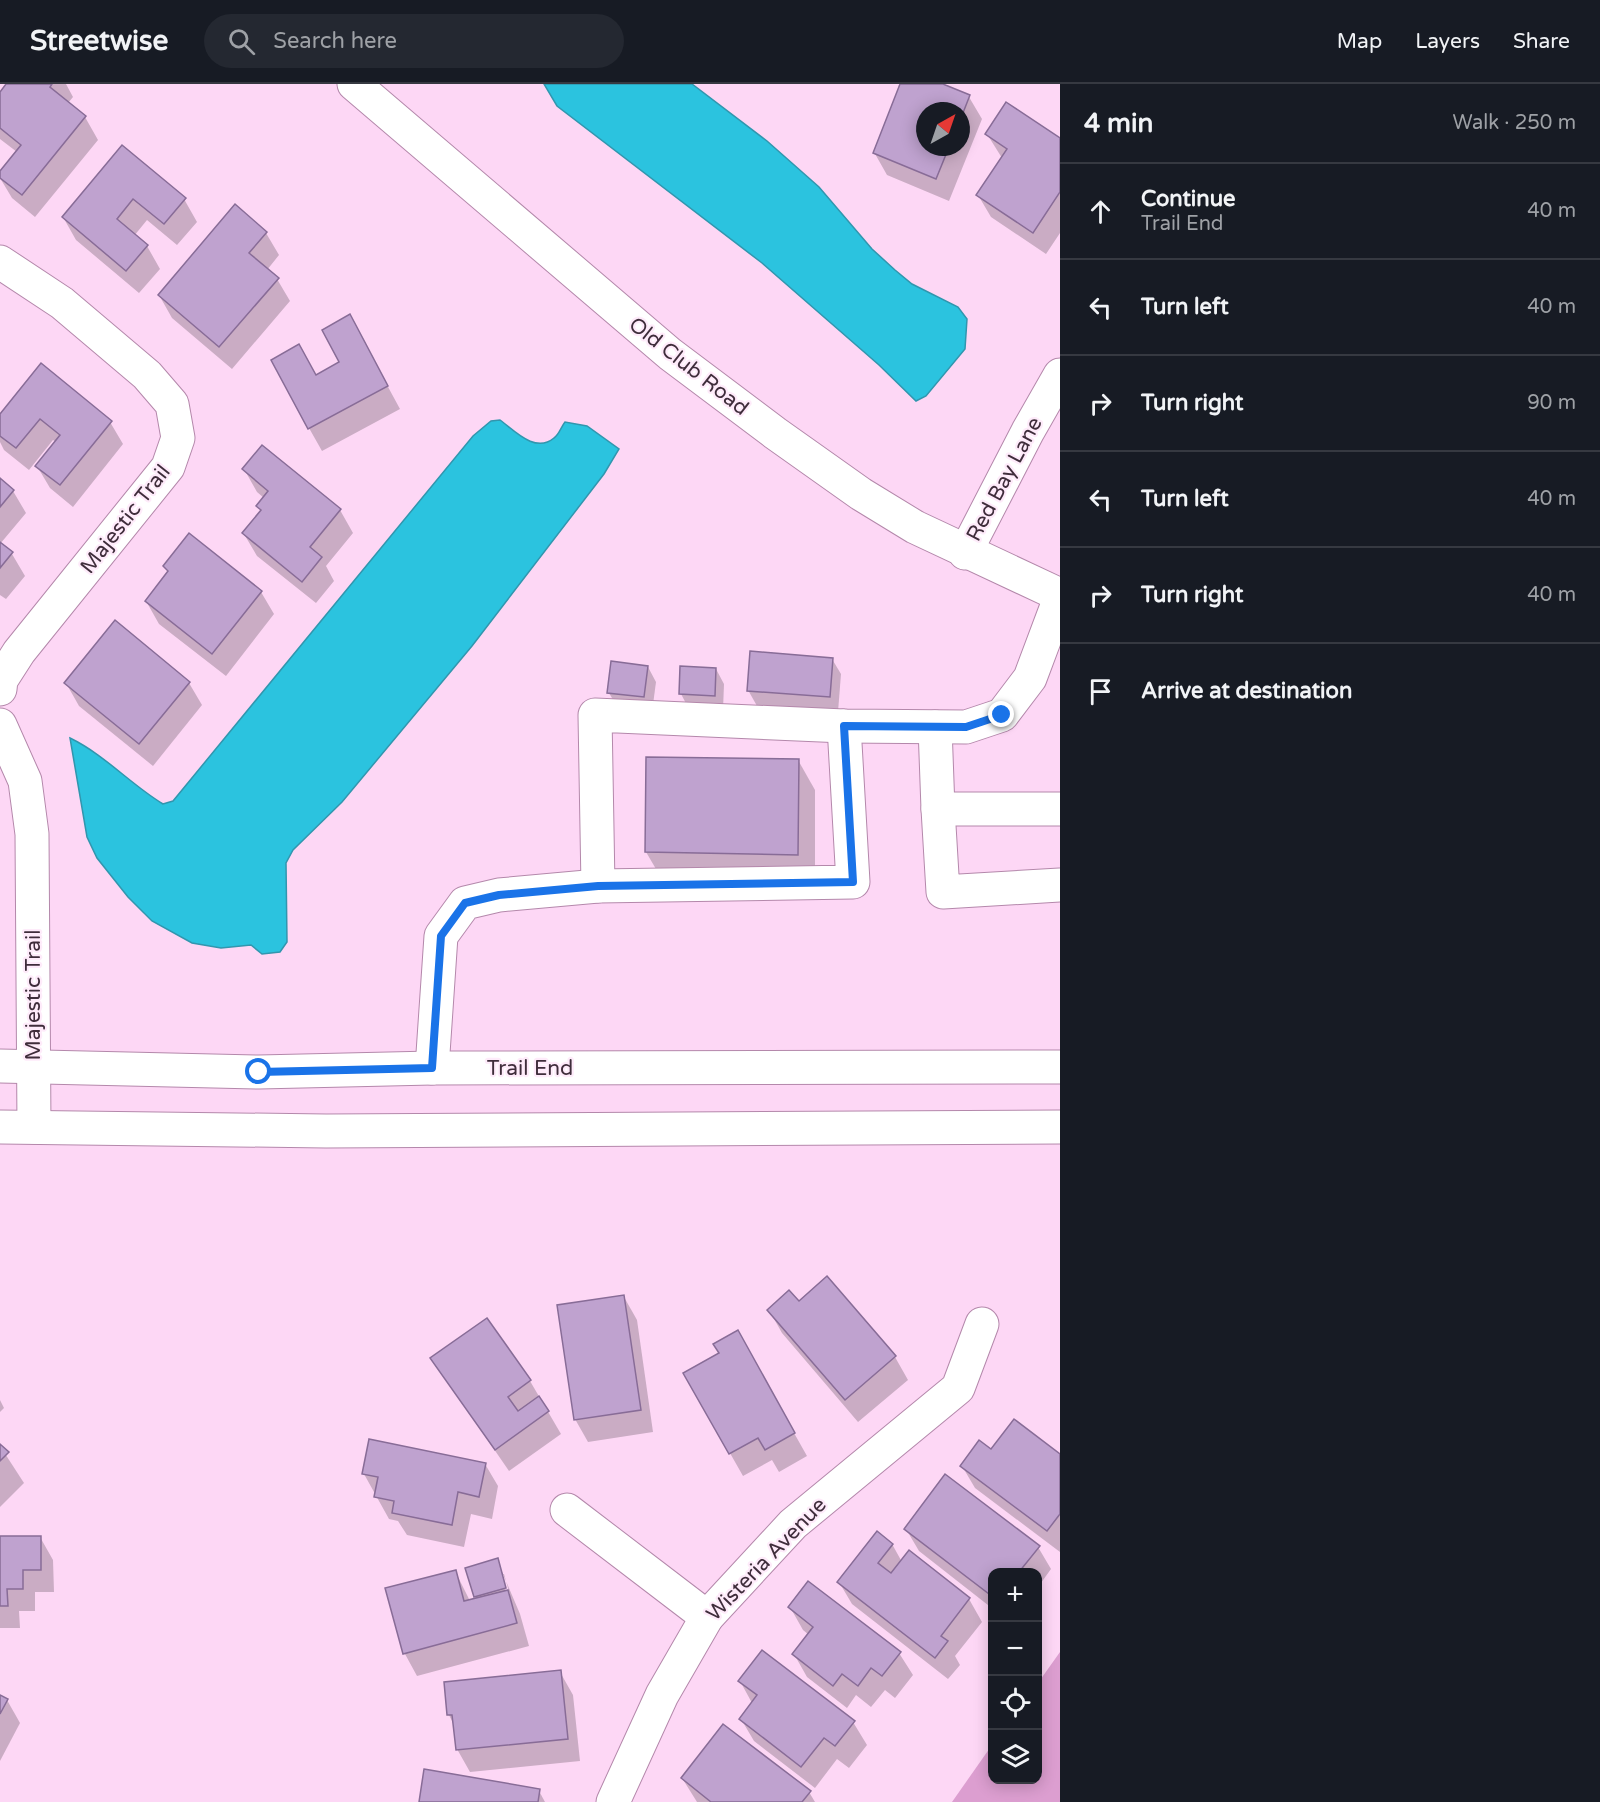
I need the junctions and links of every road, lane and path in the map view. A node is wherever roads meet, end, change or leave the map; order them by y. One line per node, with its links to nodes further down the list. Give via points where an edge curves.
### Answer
1 (354, 84): 4 (street, Old Club Road, via 670,354 861,494)
2 (0, 262): 6 (street, Majestic Trail, via 62,303 147,375 172,404 178,438 168,468 19,652 1,680)
3 (1060, 375): 4 (street, Red Bay Lane)
4 (965, 553): 5 (street, Old Club Road)
5 (1060, 597): 9 (street, via 1029,678 1002,715 966,727)
6 (0, 689)
7 (0, 725): 16 (street, Majestic Trail, via 25,781 32,834)
8 (844, 726): 9 (street); 13 (street, via 853,882); 13 (street, via 595,715)
9 (935, 727): 10 (street)
10 (938, 809): 11 (street); 12 (street, via 943,892)
11 (1060, 809)
12 (1060, 885)
13 (598, 886): 17 (street, via 499,895 465,903 441,936)
14 (0, 1066): 16 (street, Trail End)
15 (1060, 1067): 17 (street, Trail End)
16 (34, 1068): 17 (street, Trail End, via 259,1072); 19 (street, Majestic Trail)
17 (432, 1068)
18 (0, 1126): 19 (street)
19 (33, 1127): 20 (street, via 326,1131)
20 (1060, 1128)
21 (982, 1324): 23 (street, Wisteria Avenue, via 958,1388 793,1524)
22 (567, 1510): 23 (street)
23 (707, 1617): 24 (street, Wisteria Avenue, via 662,1695)
24 (614, 1802)

